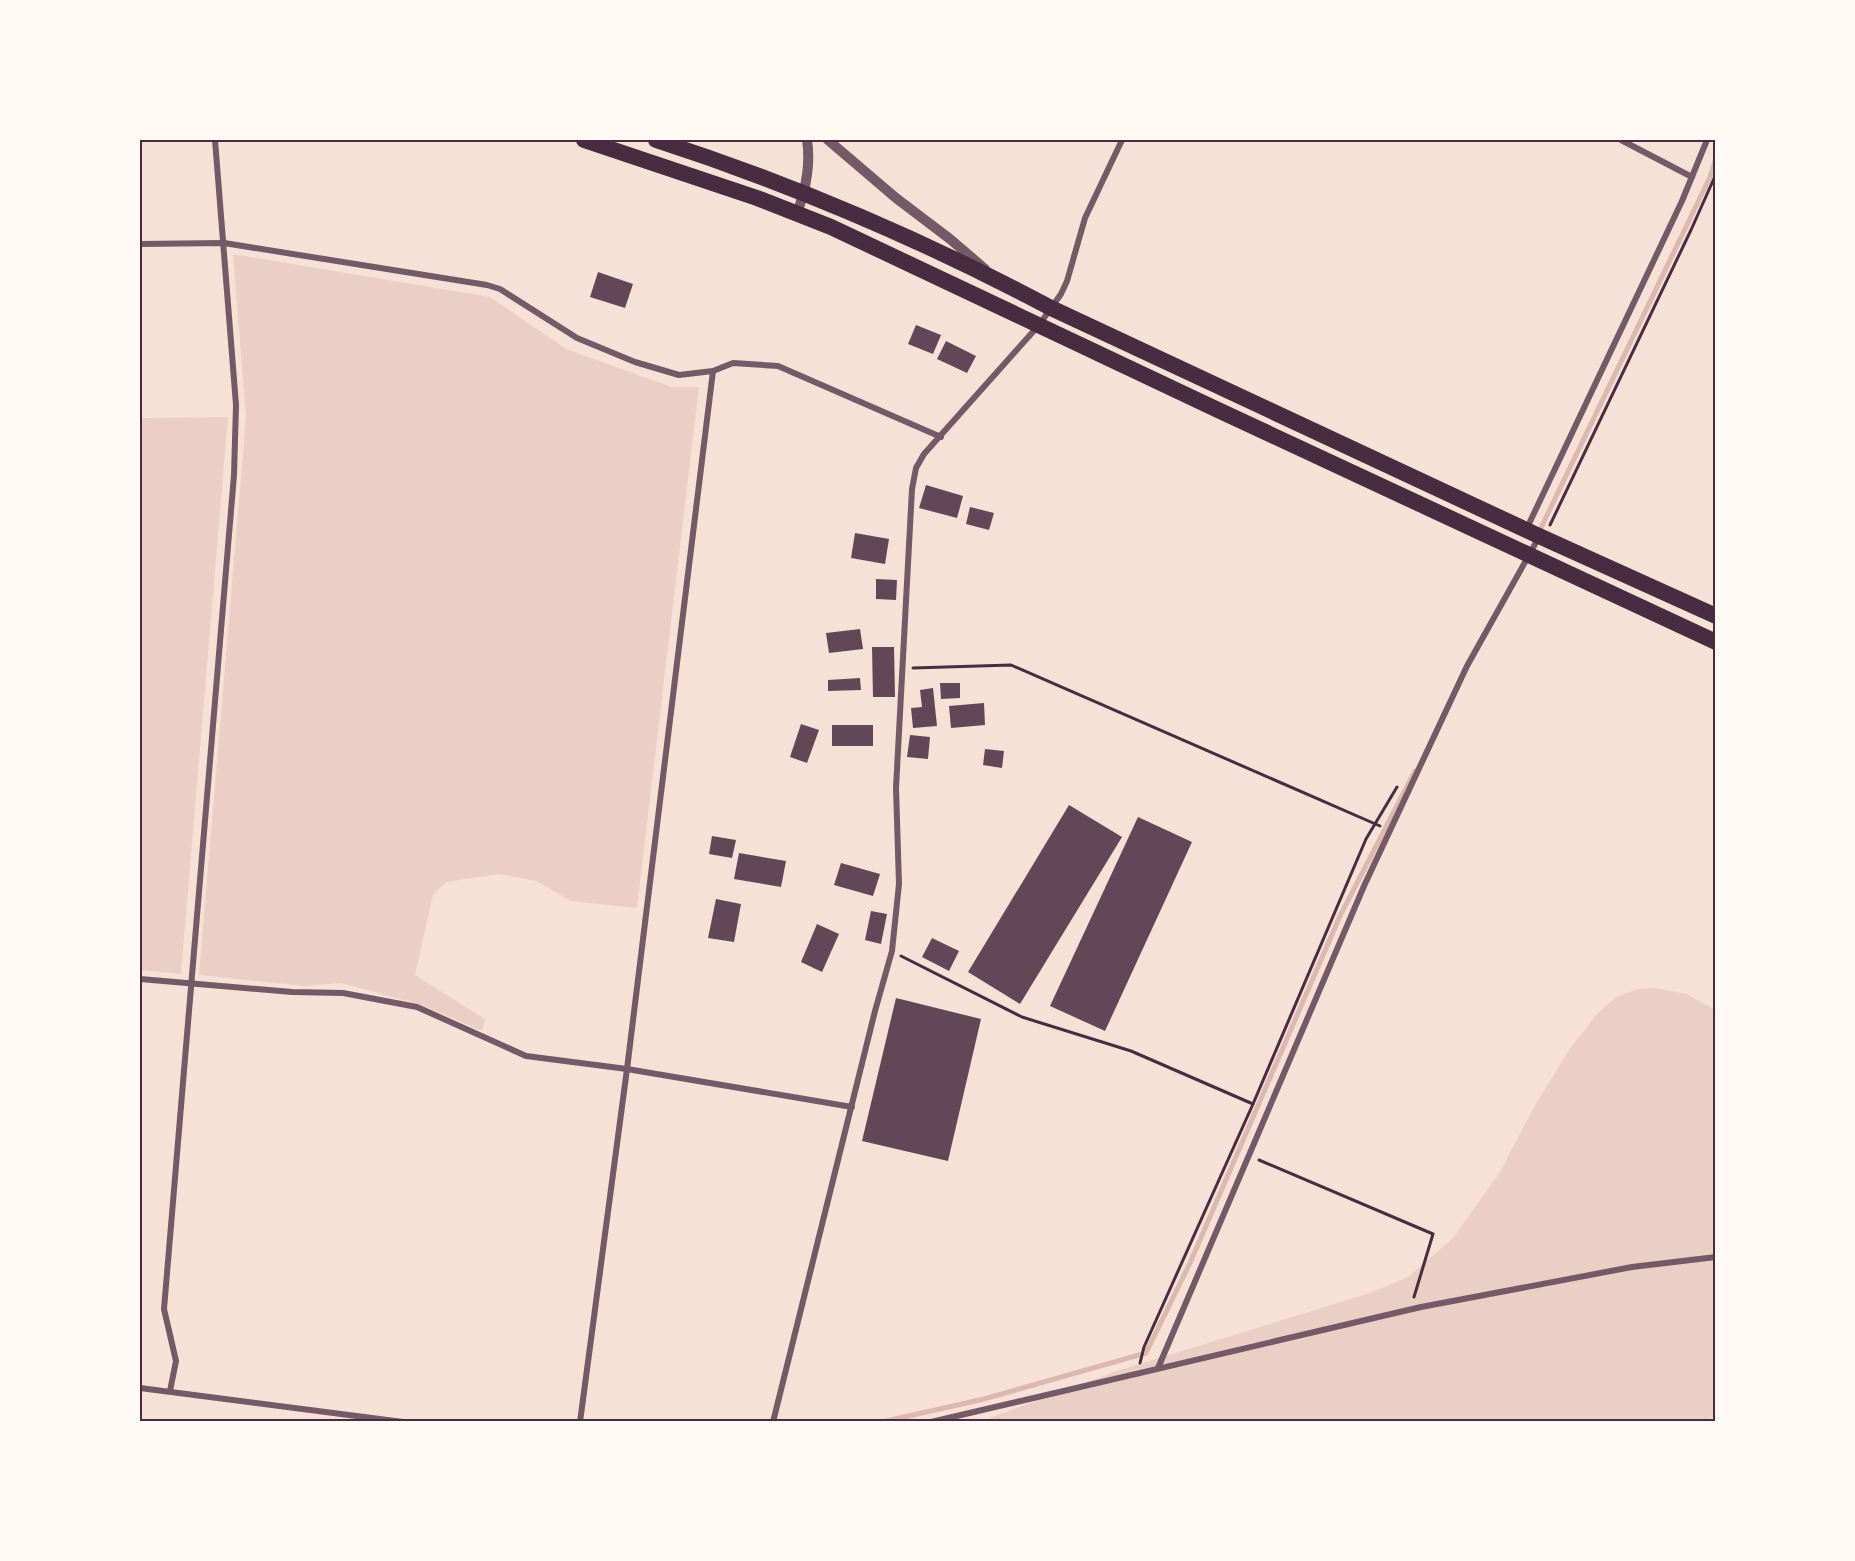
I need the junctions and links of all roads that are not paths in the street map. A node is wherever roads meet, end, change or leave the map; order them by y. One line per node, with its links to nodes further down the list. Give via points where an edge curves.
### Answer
1 (215, 140): 12 (street)
2 (584, 140): 11 (highway)
3 (656, 140): 10 (highway)
4 (807, 140): 10 (street, via 809,162)
5 (828, 140): 14 (street)
6 (1122, 140): 15 (street, via 1085,218 1067,281)
7 (1621, 140): 9 (street)
8 (1707, 140): 9 (street)
9 (1692, 177): 19 (street)
10 (804, 193): 11 (street); 14 (highway)
11 (797, 213): 16 (highway)
12 (224, 243): 13 (street); 17 (street, via 487,285 500,289 578,338 635,362 680,375); 24 (street, via 236,405 234,475)
13 (140, 244)
14 (995, 278): 15 (highway)
15 (1051, 308): 16 (street); 19 (highway)
16 (1039, 325): 18 (street); 20 (highway)
17 (713, 371): 18 (street, via 733,363 778,366); 25 (street)
18 (940, 437): 26 (street, via 916,468 912,489 896,788 899,884 892,951)
19 (1536, 535): 20 (street); 21 (highway)
20 (1530, 554): 22 (highway); 28 (street, via 1467,666 1364,886)
21 (1716, 616)
22 (1716, 642)
23 (140, 979): 24 (street)
24 (190, 984): 25 (street, via 343,993 417,1007 526,1056); 30 (street, via 164,1309 176,1361)
25 (627, 1069): 26 (street); 32 (street)
26 (852, 1107): 33 (street)
27 (1716, 1257): 28 (street, via 1632,1267 1410,1309)
28 (1158, 1368): 34 (street)
29 (140, 1388): 30 (street)
30 (170, 1391): 31 (street)
31 (403, 1422)
32 (580, 1422)
33 (773, 1422)
34 (931, 1422)

